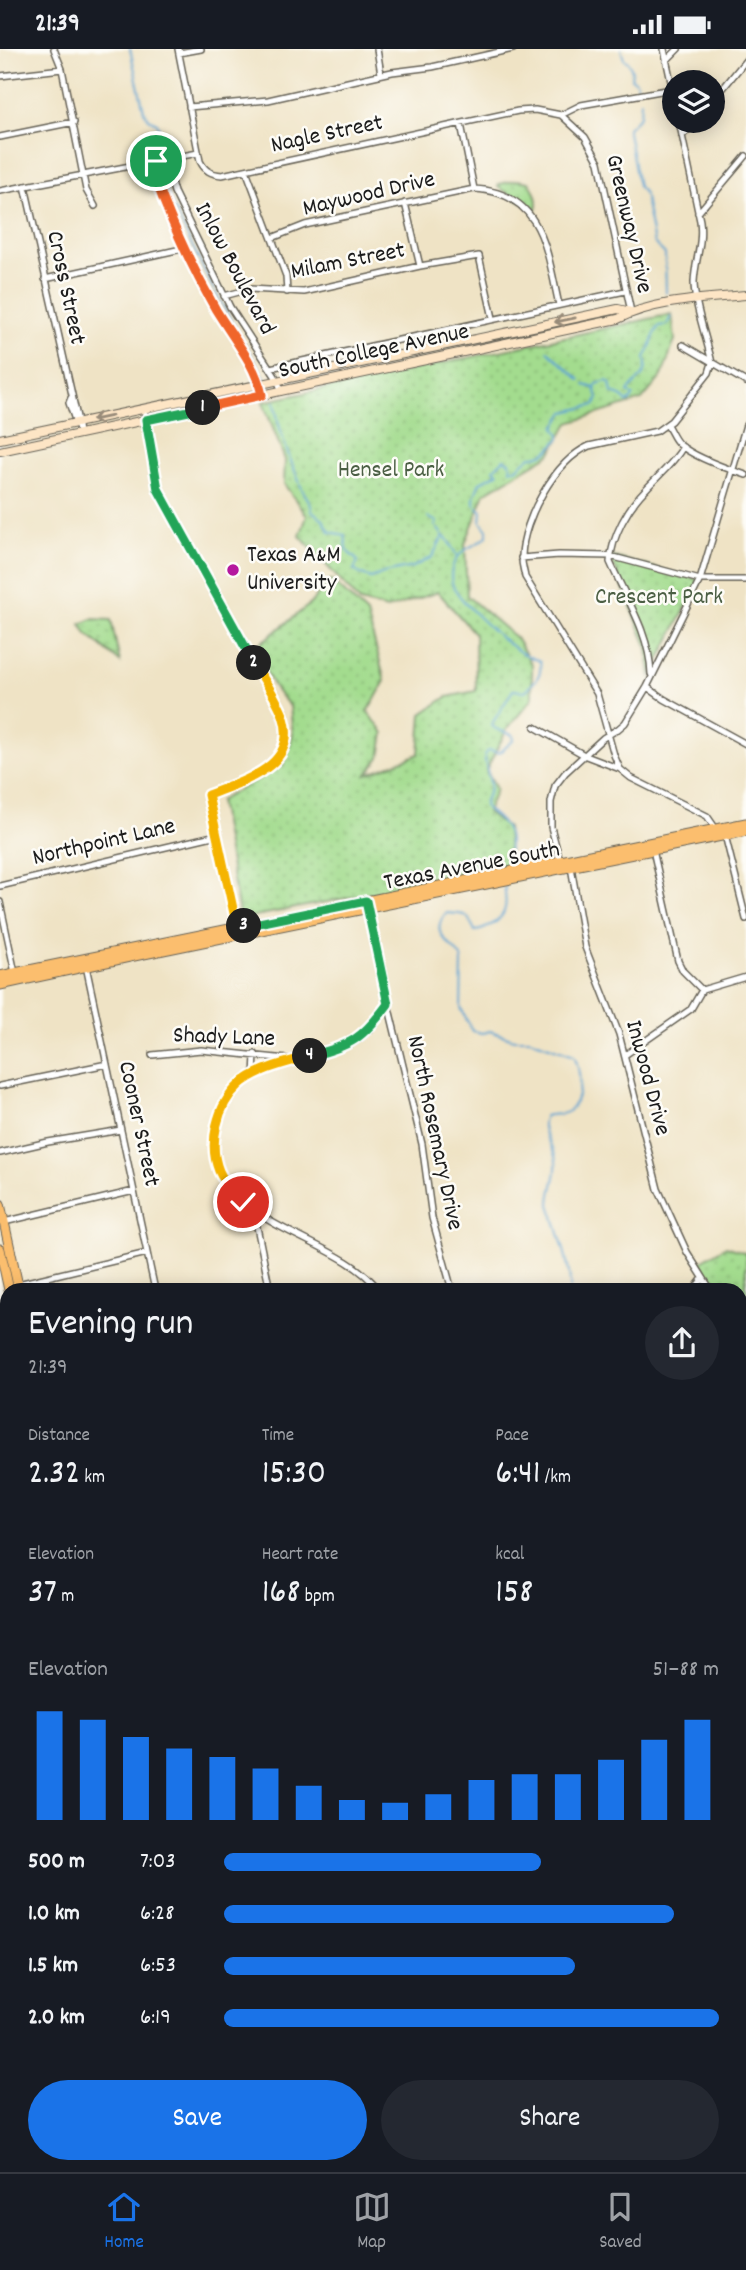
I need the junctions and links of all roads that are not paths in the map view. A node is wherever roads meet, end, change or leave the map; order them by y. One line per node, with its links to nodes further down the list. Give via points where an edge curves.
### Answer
1 (54, 49): 10 (street)
2 (201, 49): 7 (street)
3 (377, 49): 12 (street)
4 (513, 49): 12 (street)
5 (664, 49): 9 (street)
6 (678, 49): 9 (street)
7 (179, 51): 16 (street)
8 (746, 60): 14 (street)
9 (666, 61): 11 (street)
10 (62, 68): 13 (street); 18 (street)
11 (668, 70)
12 (381, 74): 16 (street, via 268,100)
13 (0, 76)
14 (725, 86)
15 (662, 94): 17 (street, Nagle Street, via 581,105)
16 (189, 107): 24 (street)
17 (561, 115): 19 (street, Nagle Street, via 524,111); 40 (street, Greenway Drive, via 585,137 598,162)
18 (74, 122): 22 (street); 29 (street)
19 (461, 124): 28 (street, Nagle Street); 31 (street)
20 (681, 133): 23 (street)
21 (686, 133): 23 (street)
22 (0, 137)
23 (682, 137): 35 (street)
24 (198, 153): 26 (street); 28 (street, Nagle Street, via 209,173)
25 (746, 156): 35 (street)
26 (164, 159): 27 (street); 43 (street, Inlow Boulevard, via 174,192)
27 (150, 162): 29 (street); 37 (street, Inlow Boulevard)
28 (246, 170): 36 (street)
29 (83, 173): 30 (street); 34 (street)
30 (25, 186): 32 (street); 39 (street, Cross Street)
31 (474, 189): 33 (street, Maywood Drive); 45 (street, via 511,199 533,218 543,235)
32 (0, 191)
33 (405, 203): 36 (street, Maywood Drive, via 306,225); 38 (street)
34 (95, 207)
35 (698, 213): 44 (street, via 702,237 694,280)
36 (272, 238): 41 (street)
37 (186, 249): 39 (street); 55 (street, Inlow Boulevard)
38 (420, 266): 41 (street, Milam Street); 47 (street, Milam Street, via 479,256)
39 (45, 279): 62 (street, Cross Street)
40 (625, 291): 45 (street); 46 (street, Greenway Drive)
41 (287, 292): 43 (street, Milam Street, via 250,289)
42 (746, 295): 44 (main road, South College Avenue)
43 (225, 296): 52 (street, Inlow Boulevard)
44 (697, 300): 46 (main road, South College Avenue); 51 (street)
45 (559, 305): 47 (street)
46 (631, 312): 49 (main road, South College Avenue, one-way to 49, via 618,309); 50 (main road, South College Avenue, via 618,319)
47 (493, 318): 52 (street)
48 (682, 345): 51 (street)
49 (421, 350): 50 (main road); 53 (main road, South College Avenue)
50 (423, 361): 56 (main road, South College Avenue)
51 (712, 363): 54 (street); 63 (street, via 706,378)
52 (270, 368): 53 (street, Inlow Boulevard)
53 (278, 381): 55 (main road, South College Avenue); 56 (street, Inlow Boulevard)
54 (746, 382)
55 (260, 385): 57 (street, Inlow Boulevard); 58 (main road, South College Avenue)
56 (282, 391): 57 (main road, South College Avenue)
57 (262, 395): 59 (main road, South College Avenue)
58 (203, 397): 59 (main road); 60 (main road, South College Avenue)
59 (205, 407): 61 (main road, South College Avenue)
60 (144, 409): 61 (street); 62 (main road, South College Avenue, one-way to 62)
61 (146, 420): 65 (main road, South College Avenue); 84 (street, via 158,489 270,689 286,727 283,747 272,766 208,795)
62 (76, 423): 65 (street, Cross Street); 66 (main road, South College Avenue)
63 (667, 425): 67 (street); 72 (street, via 580,451 547,485 530,521)
64 (746, 425): 69 (street)
65 (79, 434): 68 (main road, South College Avenue)
66 (0, 439)
67 (683, 447): 69 (street); 71 (street, via 631,506)
68 (0, 451)
69 (733, 471): 70 (street); 73 (street)
70 (746, 475)
71 (610, 556): 72 (street); 73 (street); 75 (street, via 648,648)
72 (521, 558): 78 (street, via 525,577 597,695)
73 (699, 580): 74 (street); 75 (street)
74 (746, 580)
75 (651, 676): 76 (street)
76 (647, 687): 78 (street, via 625,723); 79 (street)
77 (535, 727): 80 (street)
78 (609, 734): 80 (street); 81 (street)
79 (746, 744)
80 (586, 756): 81 (street); 88 (street, via 560,779 553,793 551,827)
81 (620, 769): 83 (street, via 707,816)
82 (746, 827): 83 (main road, Texas Avenue South); 85 (main road, Texas Avenue South)
83 (716, 829): 86 (main road, Texas Avenue South)
84 (217, 835): 91 (street, Northpoint Lane); 96 (street)
85 (725, 835): 87 (main road, Texas Avenue South); 94 (street)
86 (622, 848): 88 (main road, Texas Avenue South); 89 (main road)
87 (653, 850): 89 (main road, Texas Avenue South); 103 (street, via 678,961)
88 (560, 861): 90 (main road); 93 (main road, Texas Avenue South)
89 (571, 867): 90 (main road, Texas Avenue South); 107 (street, Inwood Drive, via 584,947)
90 (511, 879): 93 (main road, Texas Avenue South)
91 (0, 886)
92 (0, 902): 95 (street)
93 (367, 905): 96 (main road, Texas Avenue South); 97 (main road, Texas Avenue South); 104 (street, North Rosemary Drive)
94 (746, 919)
95 (2, 925): 99 (street)
96 (237, 927): 97 (main road); 99 (main road, Texas Avenue South)
97 (192, 944): 98 (main road, Texas Avenue South)
98 (86, 966): 102 (main road, Texas Avenue South); 109 (street, Cooner Street)
99 (15, 973): 100 (main road, Texas Avenue South)
100 (0, 976)
101 (746, 977): 103 (street)
102 (0, 985)
103 (702, 990): 107 (street, via 691,1009)
104 (388, 1004): 108 (street, via 353,1042); 127 (street, North Rosemary Drive, via 422,1144 432,1218)
105 (152, 1055): 106 (street, Shady Lane, via 201,1050)
106 (255, 1055): 108 (street, Shady Lane); 110 (street)
107 (625, 1055): 120 (street, Inwood Drive, via 658,1189)
108 (296, 1060): 110 (street)
109 (107, 1063): 111 (street); 112 (street, Cooner Street)
110 (254, 1076): 116 (street, via 226,1101 216,1139 222,1177)
111 (0, 1086)
112 (121, 1130): 113 (street); 114 (street, Cooner Street)
113 (0, 1153)
114 (134, 1191): 117 (street); 119 (street, Cooner Street)
115 (0, 1204): 117 (main road)
116 (257, 1213): 125 (street); 126 (street, via 353,1264)
117 (2, 1222): 122 (main road)
118 (0, 1249): 121 (main road)
119 (147, 1253): 123 (street); 124 (street, Cooner Street)
120 (703, 1278): 128 (street); 129 (street, Inwood Drive)
121 (13, 1283)
122 (14, 1283)
123 (34, 1283)
124 (153, 1283)
125 (269, 1283)
126 (372, 1283)
127 (450, 1283)
128 (699, 1283)
129 (706, 1283)

